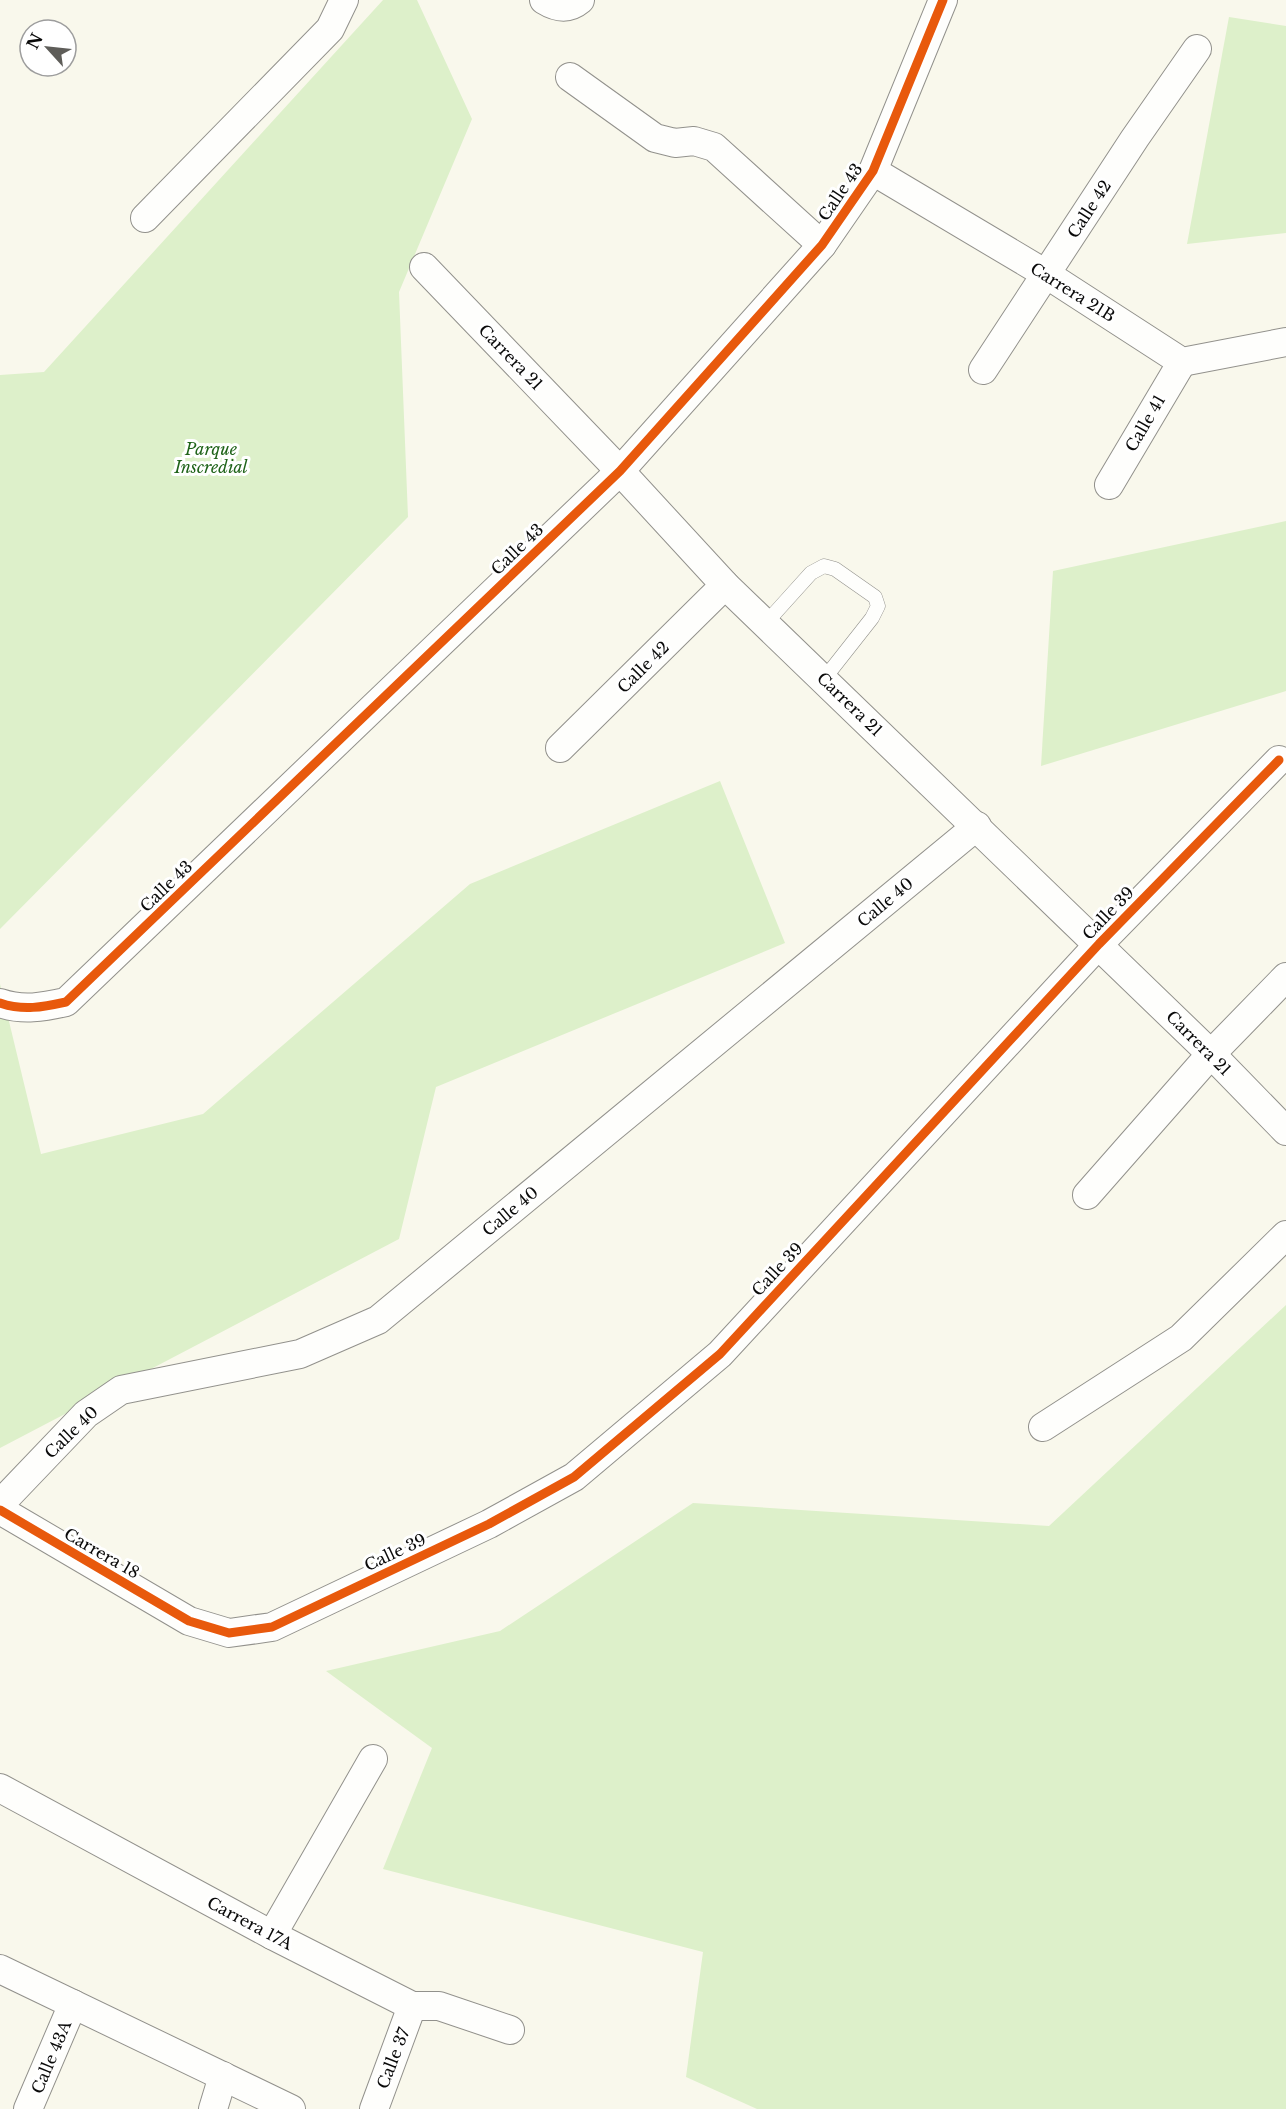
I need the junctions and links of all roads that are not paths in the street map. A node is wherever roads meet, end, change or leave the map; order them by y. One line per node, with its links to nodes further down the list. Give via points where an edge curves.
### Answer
1 (344, 0): 8 (street, via 330,29)
2 (544, 0): 3 (street, via 556,7)
3 (580, 0)
4 (943, 0): 7 (street, Calle 43)
5 (1197, 49): 11 (street, Calle 42)
6 (570, 77): 9 (street, via 656,138 714,147)
7 (873, 171): 9 (street, Calle 43); 11 (street, Carrera 21B)
8 (145, 218)
9 (822, 245): 15 (street, Calle 43)
10 (424, 267): 15 (street, Carrera 21)
11 (1046, 274): 13 (street, Carrera 21B); 14 (street, Calle 42)
12 (1286, 342): 13 (street)
13 (1182, 362): 16 (street, Calle 41)
14 (983, 370)
15 (620, 471): 17 (street, Carrera 21); 25 (street, Calle 43, via 66,1002 35,1008)
16 (1109, 485)
17 (725, 585): 18 (street, Carrera 21); 20 (street, Calle 42)
18 (765, 624): 19 (street, Carrera 21); 19 (lane, via 811,573 824,566 835,569 875,597 878,606 872,618)
19 (824, 679): 22 (street, Carrera 21)
20 (560, 748)
21 (1279, 760): 23 (street, Calle 39)
22 (977, 826): 23 (street, Carrera 21); 31 (street, Calle 40, via 378,1320 300,1354 121,1390 86,1414)
23 (1099, 944): 26 (street, Carrera 21); 33 (street, Calle 39, via 720,1354 574,1477 489,1524 272,1627 229,1633)
24 (1286, 977): 26 (street)
25 (0, 1003)
26 (1211, 1054): 27 (street, Carrera 21); 28 (street)
27 (1286, 1131)
28 (1087, 1196)
29 (1286, 1235): 30 (street, via 1181,1338)
30 (1042, 1426)
31 (0, 1504)
32 (0, 1510): 33 (street, Carrera 18)
33 (189, 1621)
34 (373, 1759): 36 (street)
35 (0, 1788): 36 (street, Carrera 17A)
36 (272, 1935): 39 (street, Carrera 17A)
37 (0, 1968): 38 (street)
38 (73, 2004): 41 (street); 42 (street, Calle 43A)
39 (412, 2006): 40 (street, Carrera 17A, via 439,2006); 45 (street, Calle 37)
40 (510, 2030)
41 (224, 2076): 43 (street); 44 (street)
42 (28, 2109)
43 (213, 2109)
44 (291, 2109)
45 (374, 2109)

